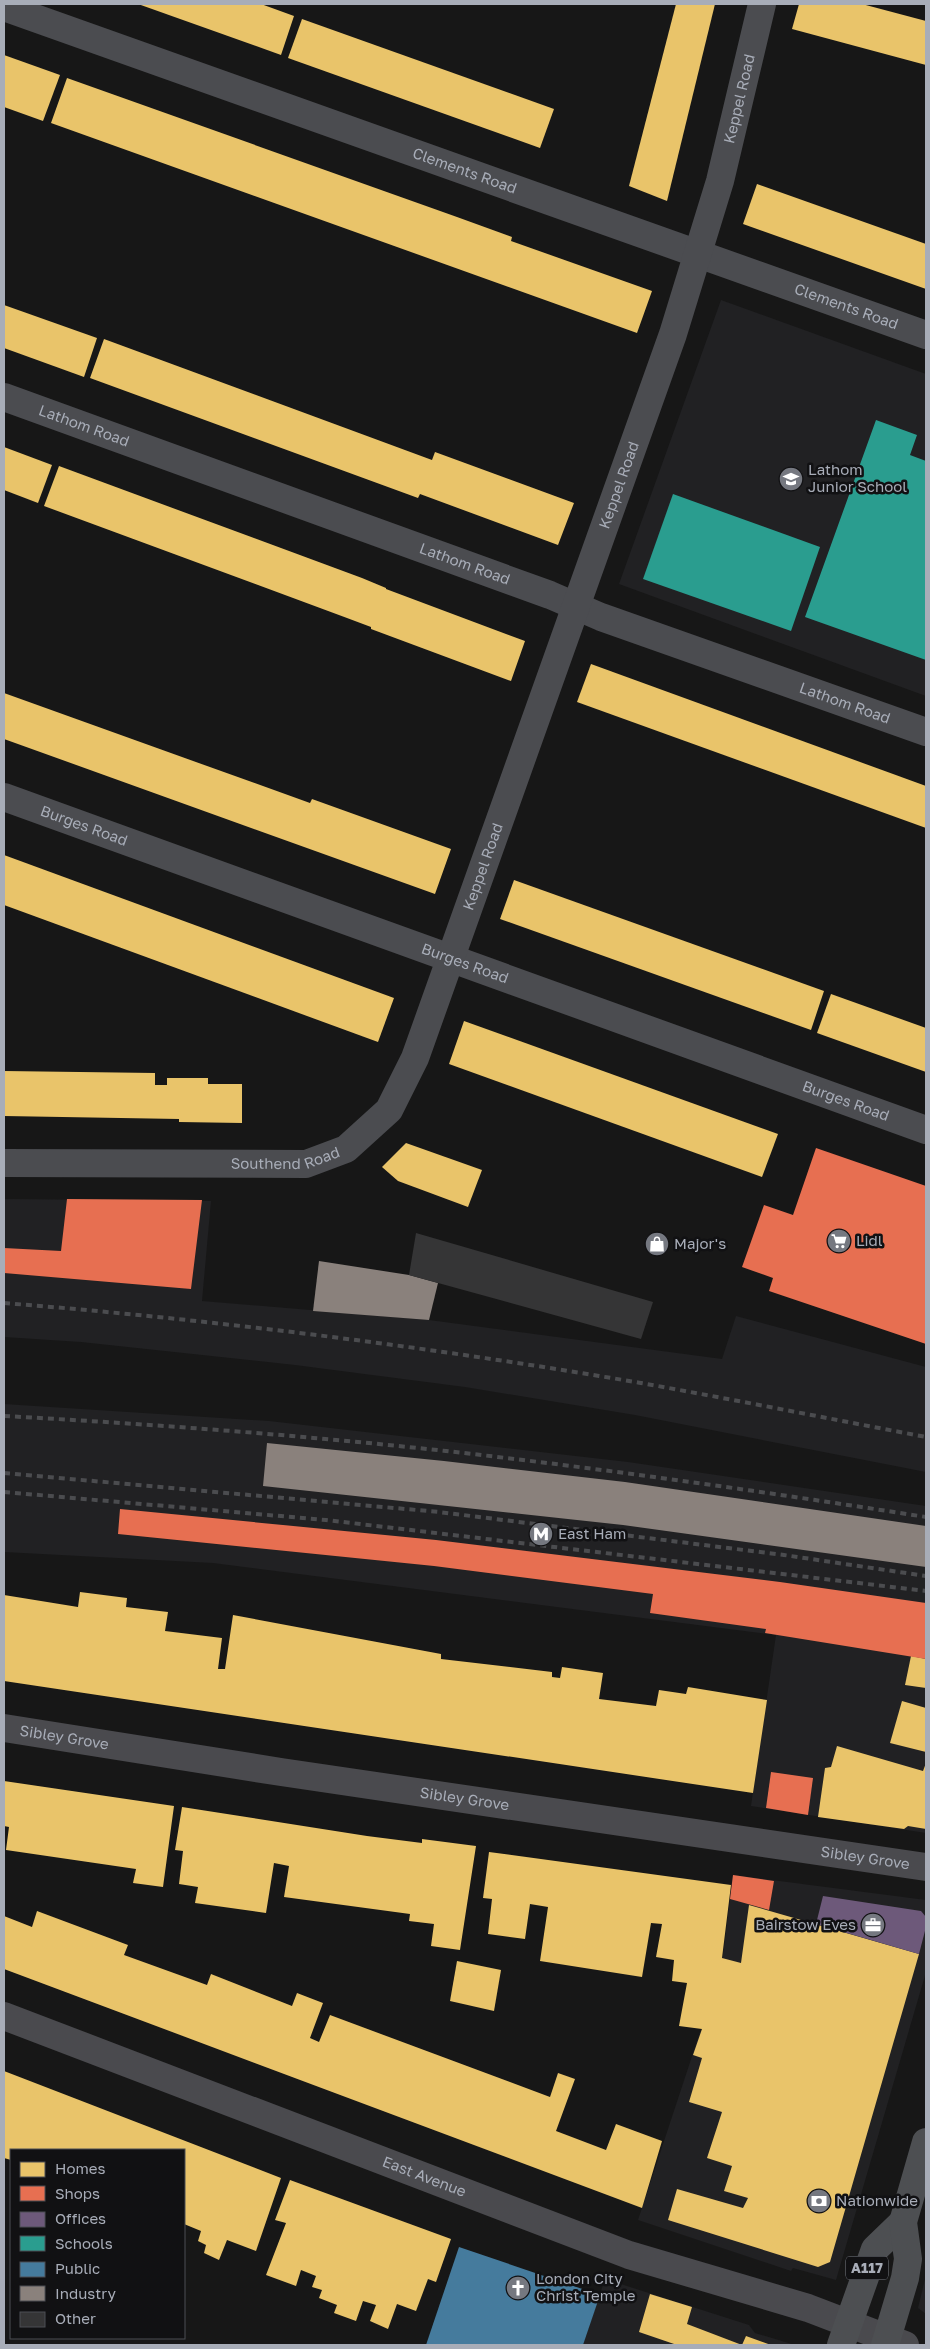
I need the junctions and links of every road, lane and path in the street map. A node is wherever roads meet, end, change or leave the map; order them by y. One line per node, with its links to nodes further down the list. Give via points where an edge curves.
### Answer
1 (762, 4): 3 (street, Keppel Road, via 720,181)
2 (4, 7): 3 (street, Clements Road)
3 (697, 254): 4 (street, Clements Road); 6 (street, Keppel Road, via 673,334)
4 (926, 335)
5 (4, 397): 6 (street, Lathom Road)
6 (576, 606): 7 (street, Lathom Road); 9 (street, Keppel Road)
7 (926, 732)
8 (4, 797): 9 (street, Burges Road)
9 (450, 959): 10 (street, Burges Road); 11 (street, Southend Road, via 415,1058 389,1110 346,1149 306,1164)
10 (926, 1130)
11 (4, 1163)
12 (4, 1728): 13 (main road, Sibley Grove)
13 (926, 1867)
14 (4, 2016): 17 (main road, East Avenue, via 626,2254 785,2300)
15 (926, 2142): 16 (main road, A117)
16 (903, 2222): 17 (main road, A117, via 875,2249); 18 (main road, A117, via 908,2259)
17 (845, 2335): 18 (main road, East Avenue)
18 (893, 2343)

